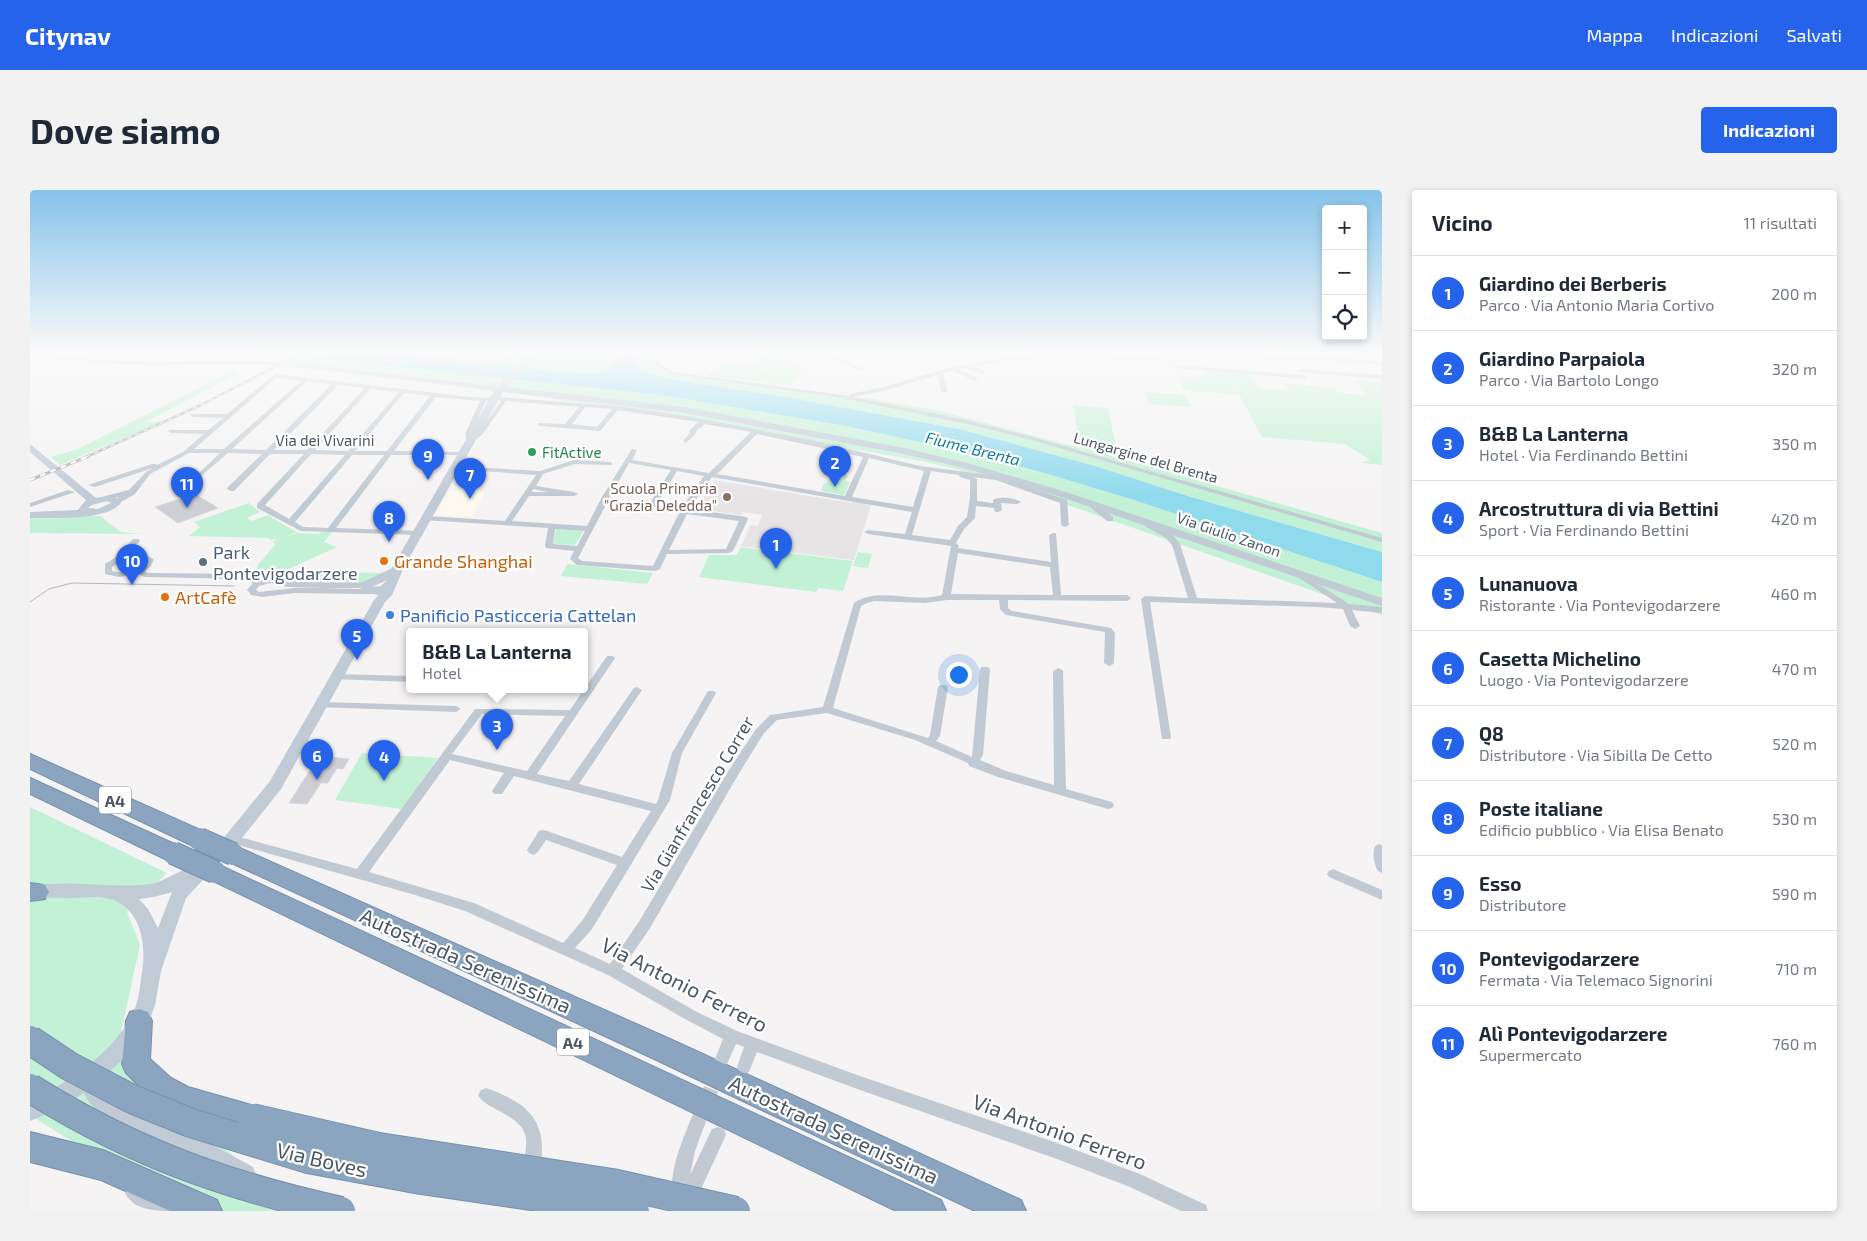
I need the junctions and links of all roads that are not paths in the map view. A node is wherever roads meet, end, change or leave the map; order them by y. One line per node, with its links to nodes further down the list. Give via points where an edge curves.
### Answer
1 (495, 400): 22 (street, via 480,434); 22 (street, via 468,434)
2 (246, 401): 15 (street)
3 (283, 401): 28 (street)
4 (319, 401): 29 (street)
5 (357, 401): 30 (street)
6 (395, 401): 31 (street)
7 (430, 401): 32 (street)
8 (494, 401): 22 (main road)
9 (535, 401): 12 (street, Via Giulio Zanon)
10 (610, 401): 47 (main road, Via Giulio Zanon, via 710,414 912,453)
11 (865, 401): 79 (street, Lungargine del Brenta, via 1027,437)
12 (584, 405): 13 (street, Via Giulio Zanon); 18 (street)
13 (616, 408): 16 (street, Via Giulio Zanon); 18 (street, via 597,428)
14 (192, 415): 15 (street)
15 (228, 416): 20 (street)
16 (704, 421): 21 (street, Via Giulio Zanon); 23 (street)
17 (540, 424): 18 (street)
18 (567, 426)
19 (171, 431): 20 (street)
20 (209, 432): 27 (street)
21 (755, 432): 34 (street, Via Giulio Zanon); 45 (street)
22 (470, 441): 33 (main road)
23 (686, 441)
24 (584, 446): 36 (street)
25 (30, 447): 54 (main road)
26 (634, 450): 35 (street)
27 (187, 451): 28 (street, Via dei Vivarini); 38 (street)
28 (227, 452): 29 (street, Via dei Vivarini); 44 (street)
29 (268, 452): 30 (street, Via dei Vivarini); 50 (street)
30 (310, 452): 31 (street, Via dei Vivarini); 69 (street, via 260,506)
31 (351, 453): 32 (street, Via dei Vivarini); 69 (street)
32 (390, 453): 33 (street, Via dei Vivarini); 74 (street)
33 (462, 454): 39 (main road)
34 (867, 456): 41 (street, Via Giulio Zanon); 53 (street)
35 (628, 461): 40 (street); 73 (street)
36 (574, 462): 37 (street); 43 (street)
37 (610, 464)
38 (163, 465): 48 (street); 55 (street, via 148,473 132,492)
39 (455, 467): 43 (street); 66 (main road)
40 (676, 468): 45 (street); 60 (street)
41 (928, 470): 42 (street, Via Giulio Zanon); 62 (street)
42 (943, 472): 46 (street, Via Giulio Zanon); 57 (street, via 973,479)
43 (541, 473): 49 (street)
44 (200, 474)
45 (711, 475): 53 (street); 63 (street, via 693,496)
46 (994, 477): 47 (street, Via Giulio Zanon); 71 (street, Via Giulio Zanon, via 1064,502)
47 (1032, 484): 58 (main road, Via Giulio Zanon)
48 (92, 485)
49 (532, 486): 52 (street); 52 (street, via 574,494)
50 (231, 489)
51 (71, 492): 59 (street)
52 (526, 494): 70 (street)
53 (848, 498): 62 (street)
54 (93, 501): 55 (main road); 61 (main road)
55 (112, 501): 61 (main road, via 106,510)
56 (1017, 502): 57 (street, via 997,500 997,508)
57 (973, 503): 81 (street, via 969,522 961,528)
58 (1094, 504): 67 (street, Via Giulio Zanon); 68 (main road, Via Giulio Zanon)
59 (30, 505)
60 (652, 506)
61 (86, 510): 65 (street)
62 (916, 510): 78 (street)
63 (686, 512): 84 (street); 84 (street, via 744,519 729,551)
64 (30, 515): 65 (main road)
65 (64, 515)
66 (427, 518): 70 (street); 76 (main road)
67 (1110, 519)
68 (1148, 522): 89 (main road, Via Giulio Zanon); 98 (street, Via Giulio Zanon, via 1175,542)
69 (290, 523): 74 (street, via 301,529)
70 (507, 523): 72 (street)
71 (1065, 525)
72 (552, 526): 73 (street); 83 (street, via 549,546)
73 (590, 529): 83 (street)
74 (330, 530): 76 (street)
75 (868, 532): 78 (street)
76 (418, 533): 92 (main road, via 397,574)
77 (1053, 534): 87 (street, via 1055,563)
78 (908, 537): 81 (street)
79 (1382, 540)
80 (136, 541): 82 (street)
81 (953, 547): 87 (street); 94 (street)
82 (128, 548): 85 (street); 86 (street)
83 (579, 549): 84 (street, via 574,559 580,563 650,569 657,567)
84 (665, 552)
85 (138, 555): 86 (street); 88 (street, via 150,559 148,565)
86 (117, 560): 88 (street, via 108,566 108,572 124,575)
87 (1052, 564): 95 (street)
88 (138, 571): 90 (street, via 145,575 244,577)
89 (1301, 574): 99 (main road, Via Giulio Zanon); 100 (street, Via Giulio Zanon)
90 (259, 582): 91 (street); 93 (street, via 252,588 253,592)
91 (280, 582): 92 (street); 93 (street, via 280,588)
92 (379, 588): 93 (street); 107 (main road)
93 (273, 592)
94 (946, 597): 96 (street); 116 (street, via 860,602)
95 (1057, 597): 96 (street); 97 (street)
96 (1003, 598): 104 (street, via 1004,609 1008,613 1108,630)
97 (1127, 598)
98 (1194, 600): 100 (street, Via Giulio Zanon); 118 (street, Via Giulio Zanon, via 1144,600)
99 (1382, 602)
100 (1345, 605): 101 (street, Via Giulio Zanon); 102 (street, Via Giulio Zanon)
101 (1382, 610)
102 (1355, 626)
103 (610, 658): 111 (street)
104 (1109, 662)
105 (985, 669): 123 (street, via 978,755)
106 (1058, 671): 129 (street)
107 (337, 677): 108 (street); 114 (main road)
108 (406, 679)
109 (943, 687): 119 (street, via 935,736)
110 (637, 690): 127 (street)
111 (588, 692)
112 (587, 693): 117 (street)
113 (711, 693): 131 (street, via 677,754 667,793)
114 (322, 705): 115 (street); 120 (main road)
115 (456, 708)
116 (827, 710): 119 (street, Via Gianfrancesco Correr); 144 (street, Via Gianfrancesco Correr, via 779,716 765,725 701,824 637,938)
117 (574, 713): 121 (street, via 478,711); 125 (street)
118 (1166, 737)
119 (930, 742): 123 (street, Via Gianfrancesco Correr)
120 (297, 748): 134 (main road, via 276,785); 140 (main road, via 179,882 161,890)
121 (447, 756): 124 (street); 138 (street)
122 (30, 761): 134 (highway, Autostrada Serenissima / A4, bridge)
123 (973, 763): 129 (street, Via Gianfrancesco Correr)
124 (511, 771): 125 (street); 128 (street)
125 (530, 776): 127 (street)
126 (30, 785): 134 (highway, Autostrada Serenissima / A4, bridge, via 173,853)
127 (572, 786): 131 (street)
128 (498, 791)
129 (1060, 792): 130 (street, Via Gianfrancesco Correr)
130 (1108, 804)
131 (658, 809): 135 (street)
132 (1379, 849): 136 (street)
133 (533, 850): 135 (street, via 543,834)
134 (227, 855): 138 (street, Via Antonio Ferrero); 143 (main road, via 180,893); 169 (highway, Autostrada Serenissima / A4); 170 (highway, Autostrada Serenissima / A4, via 564,1004)
135 (625, 863): 142 (street, via 587,925)
136 (1382, 868)
137 (1333, 874): 141 (street)
138 (360, 875): 142 (street, Via Antonio Ferrero, via 469,907)
139 (32, 892): 140 (main road)
140 (109, 892): 143 (main road, via 129,900 147,920)
141 (1382, 895)
142 (566, 948): 144 (street, Via Antonio Ferrero)
143 (154, 967): 145 (main road)
144 (613, 971): 146 (street, Via Antonio Ferrero)
145 (139, 1021): 150 (highway); 152 (main road)
146 (732, 1036): 148 (street, Via Antonio Ferrero); 149 (street)
147 (30, 1040): 167 (highway, Via Boves, bridge, via 70,1066 148,1106 191,1123 308,1159 421,1180)
148 (753, 1044): 151 (street); 171 (street, Via Antonio Ferrero, via 1057,1151 1134,1180)
149 (722, 1059)
150 (136, 1064): 159 (main road, via 135,1093 143,1109); 168 (highway, bridge, via 161,1088 184,1100 252,1118 379,1147 612,1184)
151 (744, 1067)
152 (92, 1076): 155 (main road, via 46,1104); 159 (main road, via 94,1093 106,1107)
153 (30, 1088): 155 (highway, bridge)
154 (486, 1095): 166 (street, via 520,1112 533,1133 533,1166)
155 (44, 1109): 165 (highway, bridge, via 205,1176)
156 (697, 1124): 161 (street, via 683,1158)
157 (718, 1136): 161 (street)
158 (30, 1147): 160 (highway)
159 (201, 1151): 164 (main road, via 256,1180)
160 (73, 1157): 162 (main road); 163 (highway, via 103,1165)
161 (681, 1210)
162 (164, 1211)
163 (206, 1211)
164 (300, 1211)
165 (341, 1211)
166 (521, 1211)
167 (635, 1211)
168 (736, 1211)
169 (930, 1211)
170 (1010, 1211)
171 (1200, 1211)

